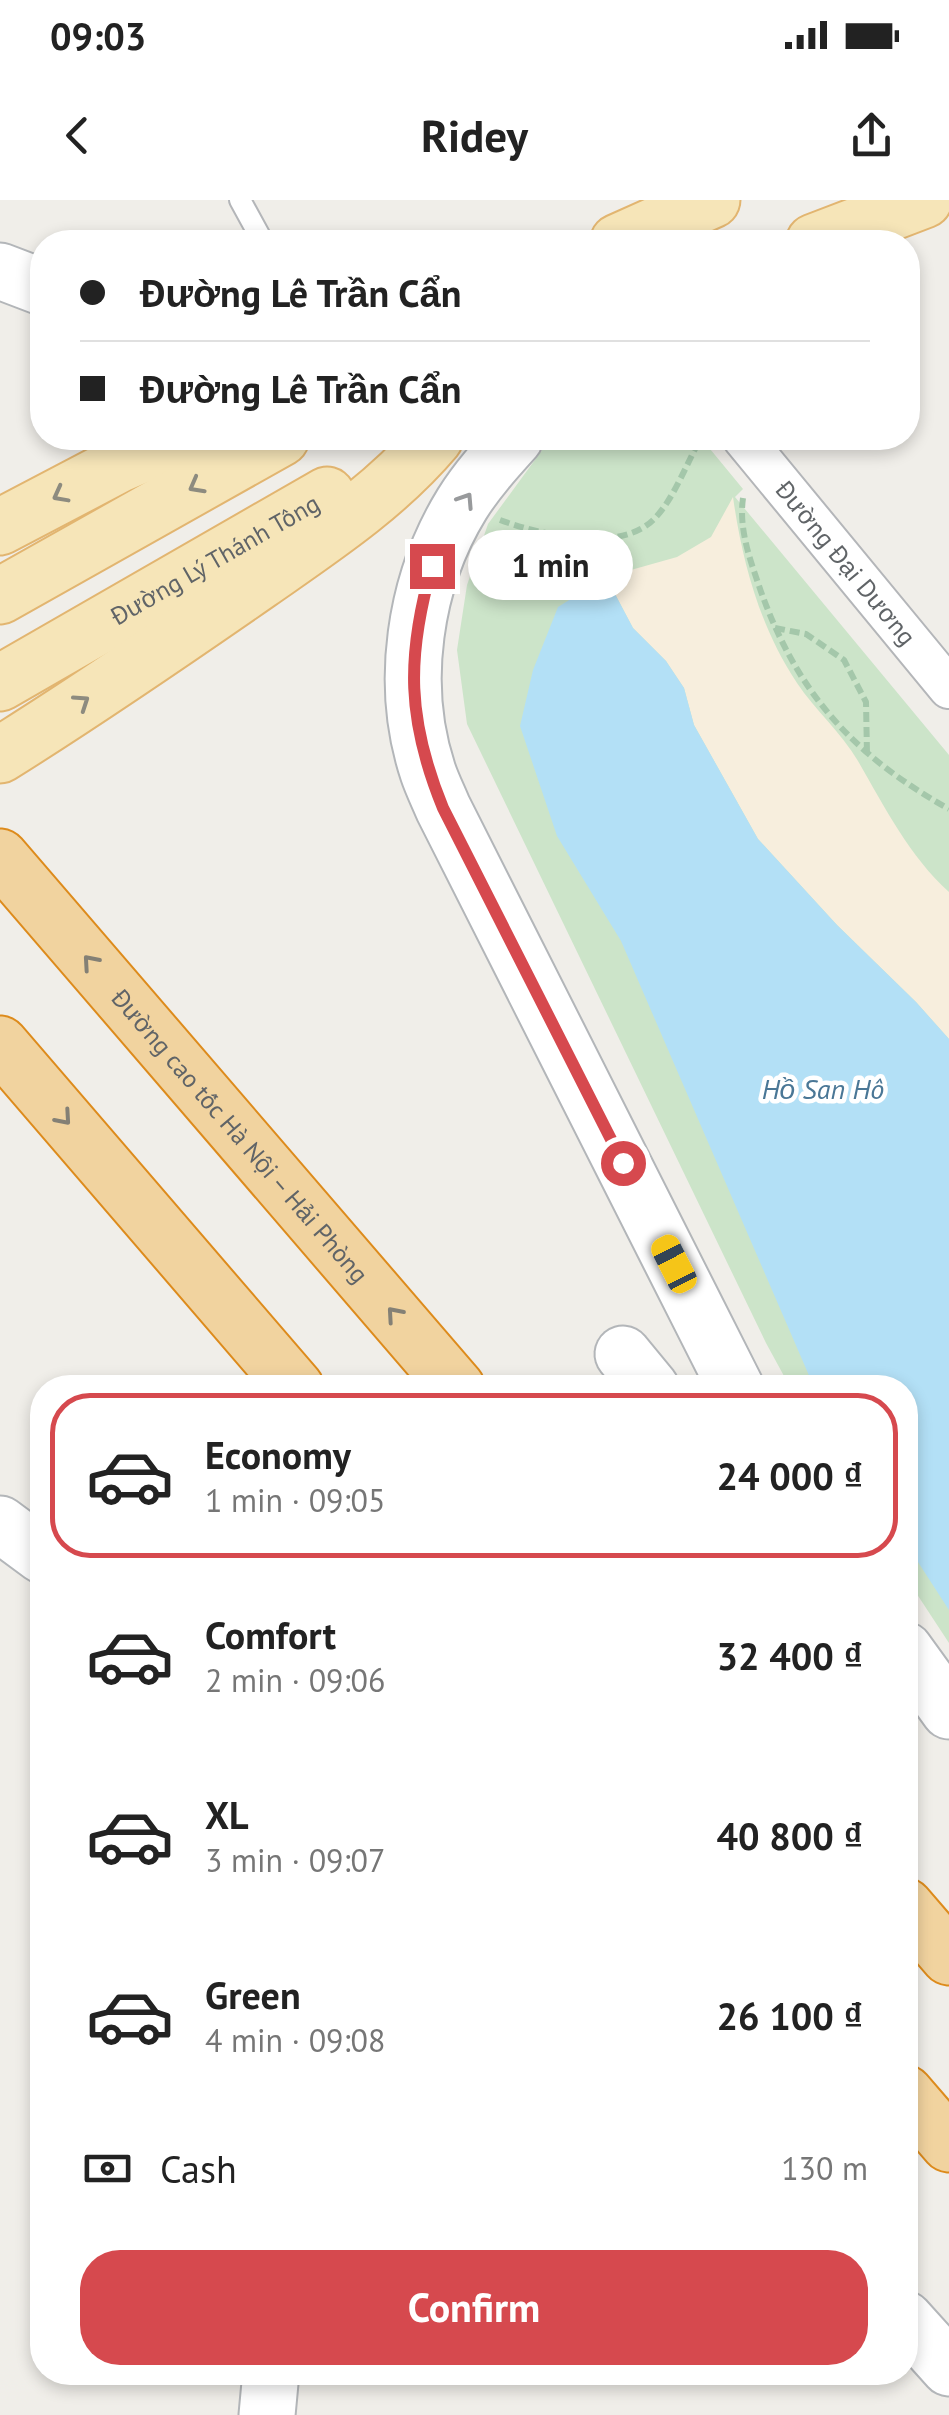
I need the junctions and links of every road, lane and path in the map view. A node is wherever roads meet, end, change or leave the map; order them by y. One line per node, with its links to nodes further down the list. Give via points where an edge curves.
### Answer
1 (240, 200): 4 (lane)
2 (712, 200): 5 (main road)
3 (924, 200): 6 (main road)
4 (257, 230)
5 (637, 230)
6 (845, 230)
7 (0, 271): 8 (main road)
8 (30, 282)
9 (152, 450): 18 (main road, one-way to 18)
10 (260, 450): 19 (main road, one-way to 19)
11 (406, 450): 21 (main road, Đường Lý Thánh Tông)
12 (424, 450): 23 (main road, one-way to 12, via 325,536)
13 (505, 450): 30 (main road, one-way to 13, via 443,808 419,736 414,665 432,566 462,504)
14 (696, 450): 17 (path, via 655,518 620,538 548,533)
15 (753, 450): 22 (street, Đường Đại Dương)
16 (743, 498): 20 (path, via 748,553)
17 (489, 516)
18 (0, 527)
19 (0, 596)
20 (775, 628): 24 (path, via 805,684); 24 (path, via 806,634 844,660 866,702)
21 (0, 683)
22 (949, 688)
23 (0, 754)
24 (867, 755): 25 (path)
25 (949, 809)
26 (12, 871): 29 (highway, Đường cao tốc Hà Nội – Hải Phòng, one-way to 26)
27 (0, 1044): 28 (highway, one-way to 28)
28 (285, 1375)
29 (446, 1375)
30 (729, 1375)
31 (0, 1524): 32 (main road)
32 (30, 1547)
33 (918, 1668): 35 (main road)
34 (918, 1696): 36 (main road)
35 (949, 1712)
36 (949, 1732)
37 (918, 1921): 38 (highway)
38 (949, 1957)
39 (918, 2108): 40 (highway)
40 (949, 2144)
41 (918, 2333): 42 (main road)
42 (949, 2368)
43 (270, 2385): 44 (main road)
44 (267, 2415)

